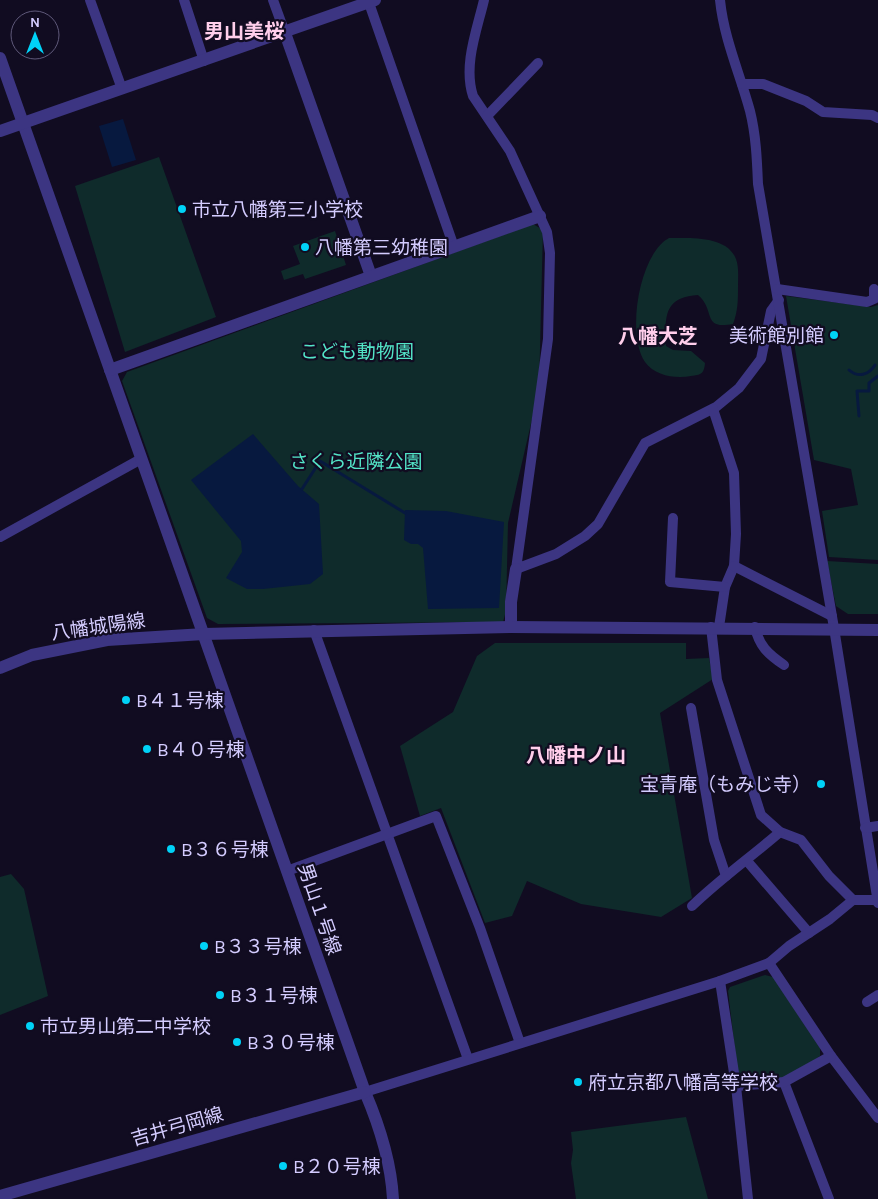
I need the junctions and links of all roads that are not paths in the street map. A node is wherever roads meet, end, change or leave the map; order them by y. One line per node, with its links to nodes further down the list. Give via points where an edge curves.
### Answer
1 (90, 0): 12 (street)
2 (184, 0): 9 (street)
3 (273, 0): 7 (street)
4 (484, 0): 13 (street, via 470,66 470,86)
5 (720, 0): 11 (street, via 723,26)
6 (371, 1): 7 (street); 18 (street)
7 (285, 33): 9 (street); 19 (street)
8 (0, 58): 15 (street, 男山１号線)
9 (204, 61): 12 (street)
10 (538, 63): 13 (street)
11 (742, 84): 14 (street, via 763,84 806,101 823,112); 20 (street, via 756,144 758,184)
12 (122, 89): 15 (street)
13 (486, 116): 17 (street, via 510,151)
14 (878, 118)
15 (23, 124): 16 (street); 23 (street, 男山１号線)
16 (0, 131)
17 (540, 216): 18 (street); 29 (street, via 547,232 550,253 548,338)
18 (454, 247): 19 (street)
19 (371, 276): 23 (street)
20 (777, 289): 21 (street, via 867,302 874,299); 22 (street)
21 (874, 289)
22 (778, 300): 24 (street, via 771,311 761,359 739,388); 31 (street)
23 (110, 370): 25 (street, 男山１号線)
24 (713, 409): 28 (street, via 734,472); 29 (street, via 645,444 598,524 585,536 556,554)
25 (141, 459): 27 (street); 37 (street, 男山１号線)
26 (673, 518): 30 (street, via 670,582)
27 (0, 537)
28 (734, 566): 30 (street); 31 (street)
29 (516, 569): 32 (street)
30 (725, 587): 33 (street)
31 (833, 622): 34 (street, 八幡城陽線); 36 (street, 八幡城陽線); 42 (street)
32 (511, 627): 33 (street, 八幡城陽線); 35 (street, 八幡城陽線)
33 (715, 627): 34 (street, 八幡城陽線); 43 (street, via 717,680 761,815)
34 (755, 627): 38 (street, via 758,642)
35 (314, 630): 37 (street, 八幡城陽線); 44 (street)
36 (878, 630)
37 (204, 634): 39 (street, 八幡城陽線, via 107,640 32,656); 46 (street, 男山１号線)
38 (784, 665)
39 (0, 668)
40 (691, 708): 47 (street, via 714,840)
41 (878, 826): 42 (street)
42 (866, 828): 49 (street)
43 (780, 832): 45 (street); 48 (street, via 801,840)
44 (386, 833): 46 (street); 56 (street, via 436,816); 58 (street)
45 (747, 861): 47 (street); 51 (street)
46 (287, 871): 61 (street, 男山１号線)
47 (726, 876): 50 (street)
48 (853, 900): 49 (street); 51 (street)
49 (878, 902)
50 (692, 906)
51 (808, 933): 52 (street)
52 (769, 964): 53 (street); 57 (street)
53 (720, 981): 56 (street); 60 (street)
54 (878, 995): 55 (street)
55 (867, 1002)
56 (520, 1043): 58 (street)
57 (831, 1056): 59 (street); 62 (street)
58 (468, 1059): 61 (street)
59 (784, 1082): 60 (street); 66 (street)
60 (736, 1086): 65 (street)
61 (365, 1092): 63 (street, 吉井弓岡線); 64 (street, 男山１号線, via 382,1134)
62 (878, 1118)
63 (0, 1196)
64 (393, 1199)
65 (748, 1199)
66 (829, 1199)

